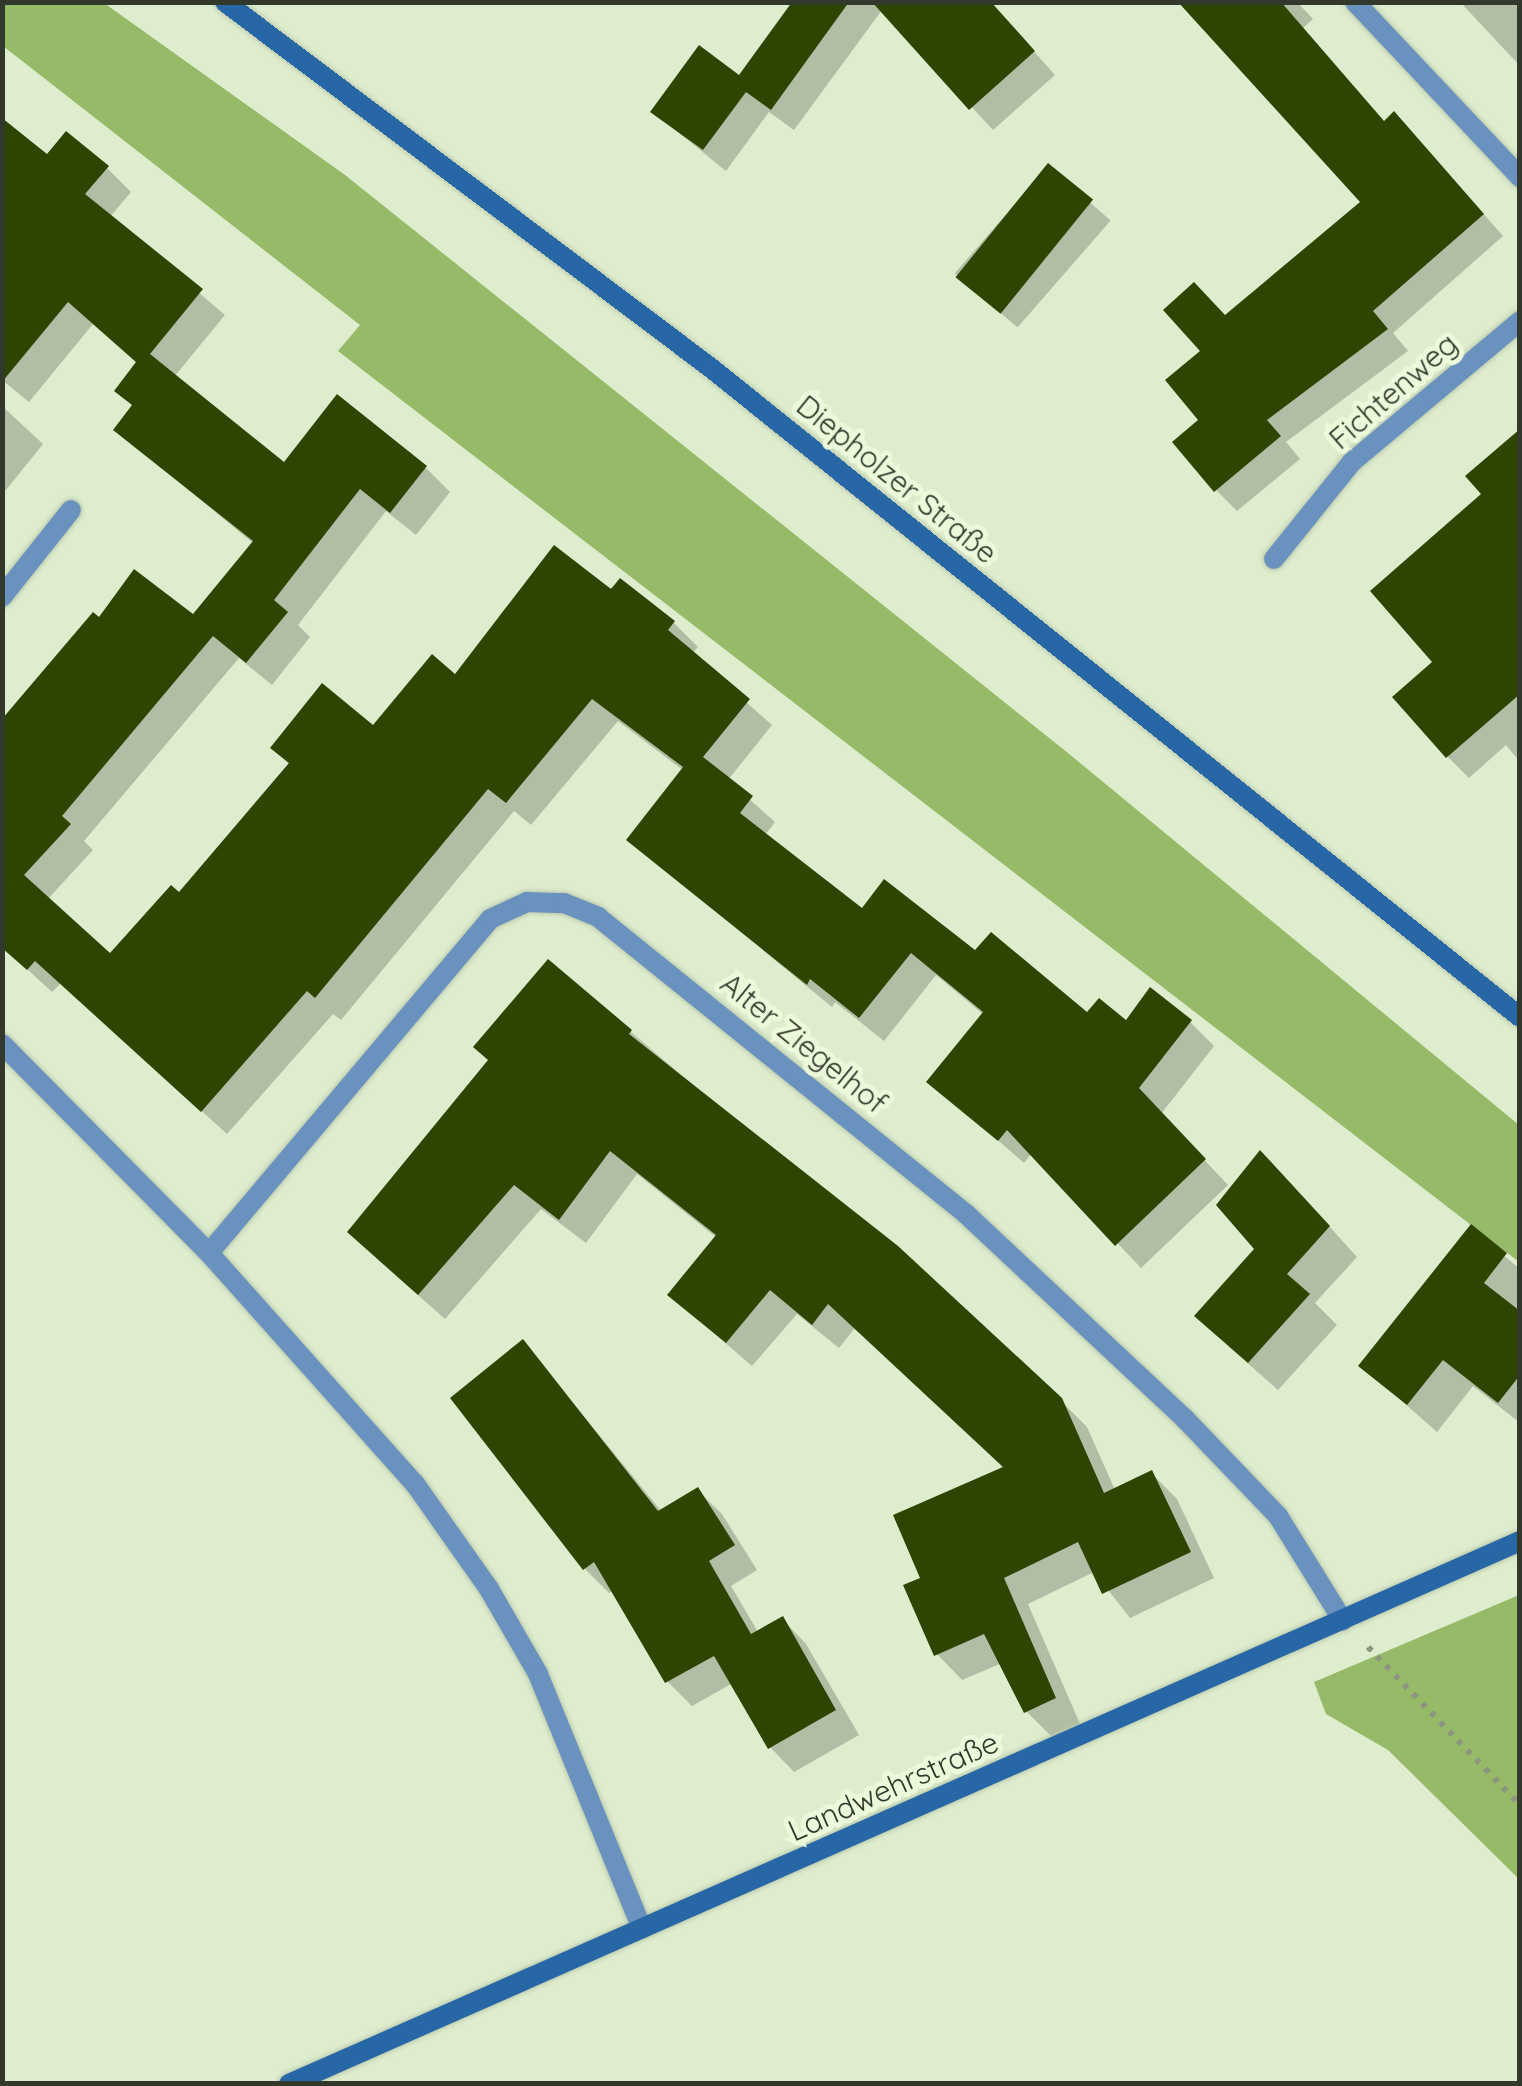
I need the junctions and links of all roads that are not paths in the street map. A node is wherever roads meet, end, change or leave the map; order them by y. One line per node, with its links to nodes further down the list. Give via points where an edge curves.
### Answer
1 (225, 2): 8 (main road, Diepholzer Straße, via 711,368)
2 (1355, 2): 3 (street)
3 (1520, 177)
4 (1520, 321): 6 (street, Fichtenweg, via 1352,462)
5 (71, 510): 7 (street)
6 (1274, 559)
7 (2, 596)
8 (1520, 1017)
9 (2, 1044): 10 (street)
10 (209, 1253): 12 (street, Alter Ziegelhof, via 476,933 526,902 564,903 598,916 966,1214 1278,1516); 13 (street, via 416,1484 489,1589 538,1674)
11 (1520, 1541): 12 (main road, Landwehrstraße)
12 (1343, 1620): 13 (main road, Landwehrstraße)
13 (642, 1930): 14 (main road, Landwehrstraße)
14 (289, 2084)

